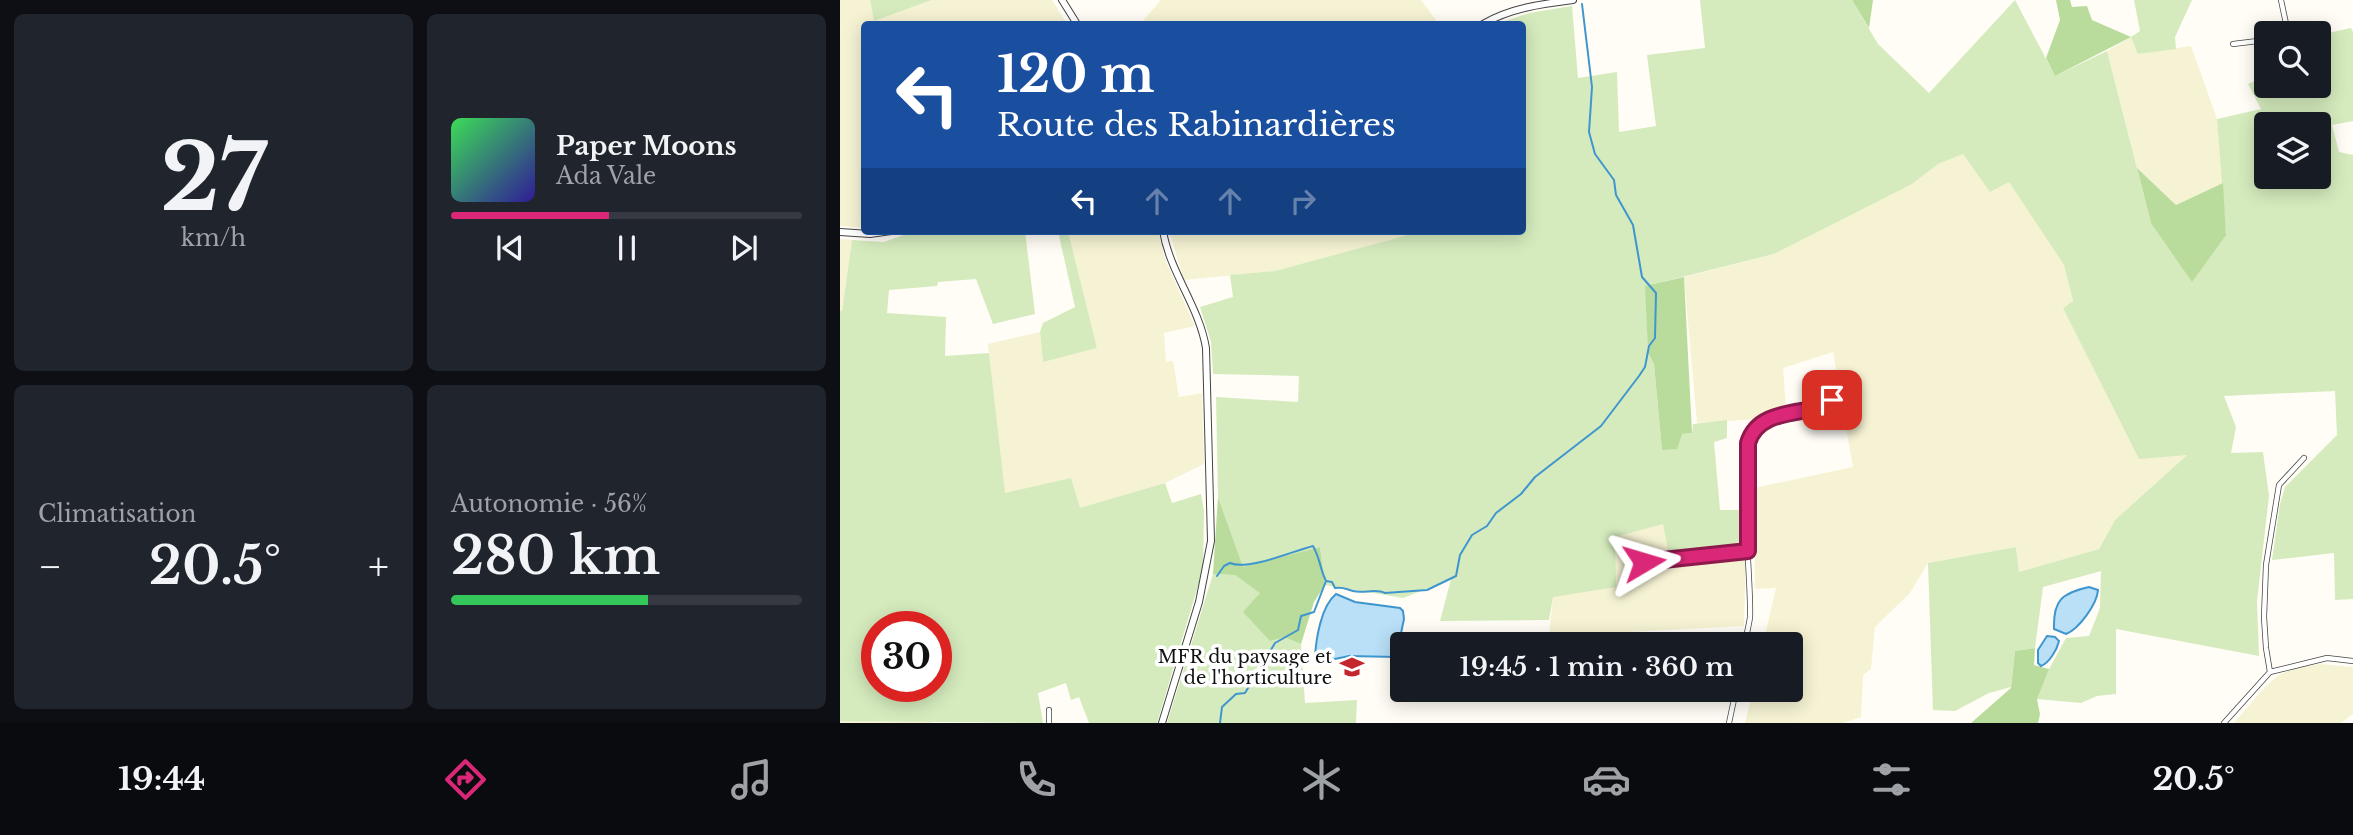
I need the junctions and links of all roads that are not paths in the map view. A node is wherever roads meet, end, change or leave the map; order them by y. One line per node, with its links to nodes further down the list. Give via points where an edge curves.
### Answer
1 (1062, 0): 4 (street)
2 (1573, 0): 5 (street, via 1528,6)
3 (2281, 0): 6 (street)
4 (1075, 21)
5 (1489, 21)
6 (2285, 21)
7 (2254, 41): 8 (street)
8 (2233, 44)
9 (840, 232): 10 (street)
10 (861, 233)
11 (1164, 235): 22 (street, via 1172,267 1199,321 1206,348 1211,528 1205,580)
12 (1832, 400): 14 (street, via 1815,410 1768,419 1752,431 1748,443)
13 (2304, 458): 18 (street, via 2279,485 2266,565 2265,637)
14 (1748, 551): 15 (street); 16 (street)
15 (1644, 562)
16 (1747, 632)
17 (2353, 661): 18 (street, via 2326,658)
18 (2270, 672): 24 (street)
19 (1733, 702): 23 (street)
20 (1049, 710): 21 (street)
21 (1049, 723)
22 (1162, 723)
23 (1729, 723)
24 (2224, 723)

